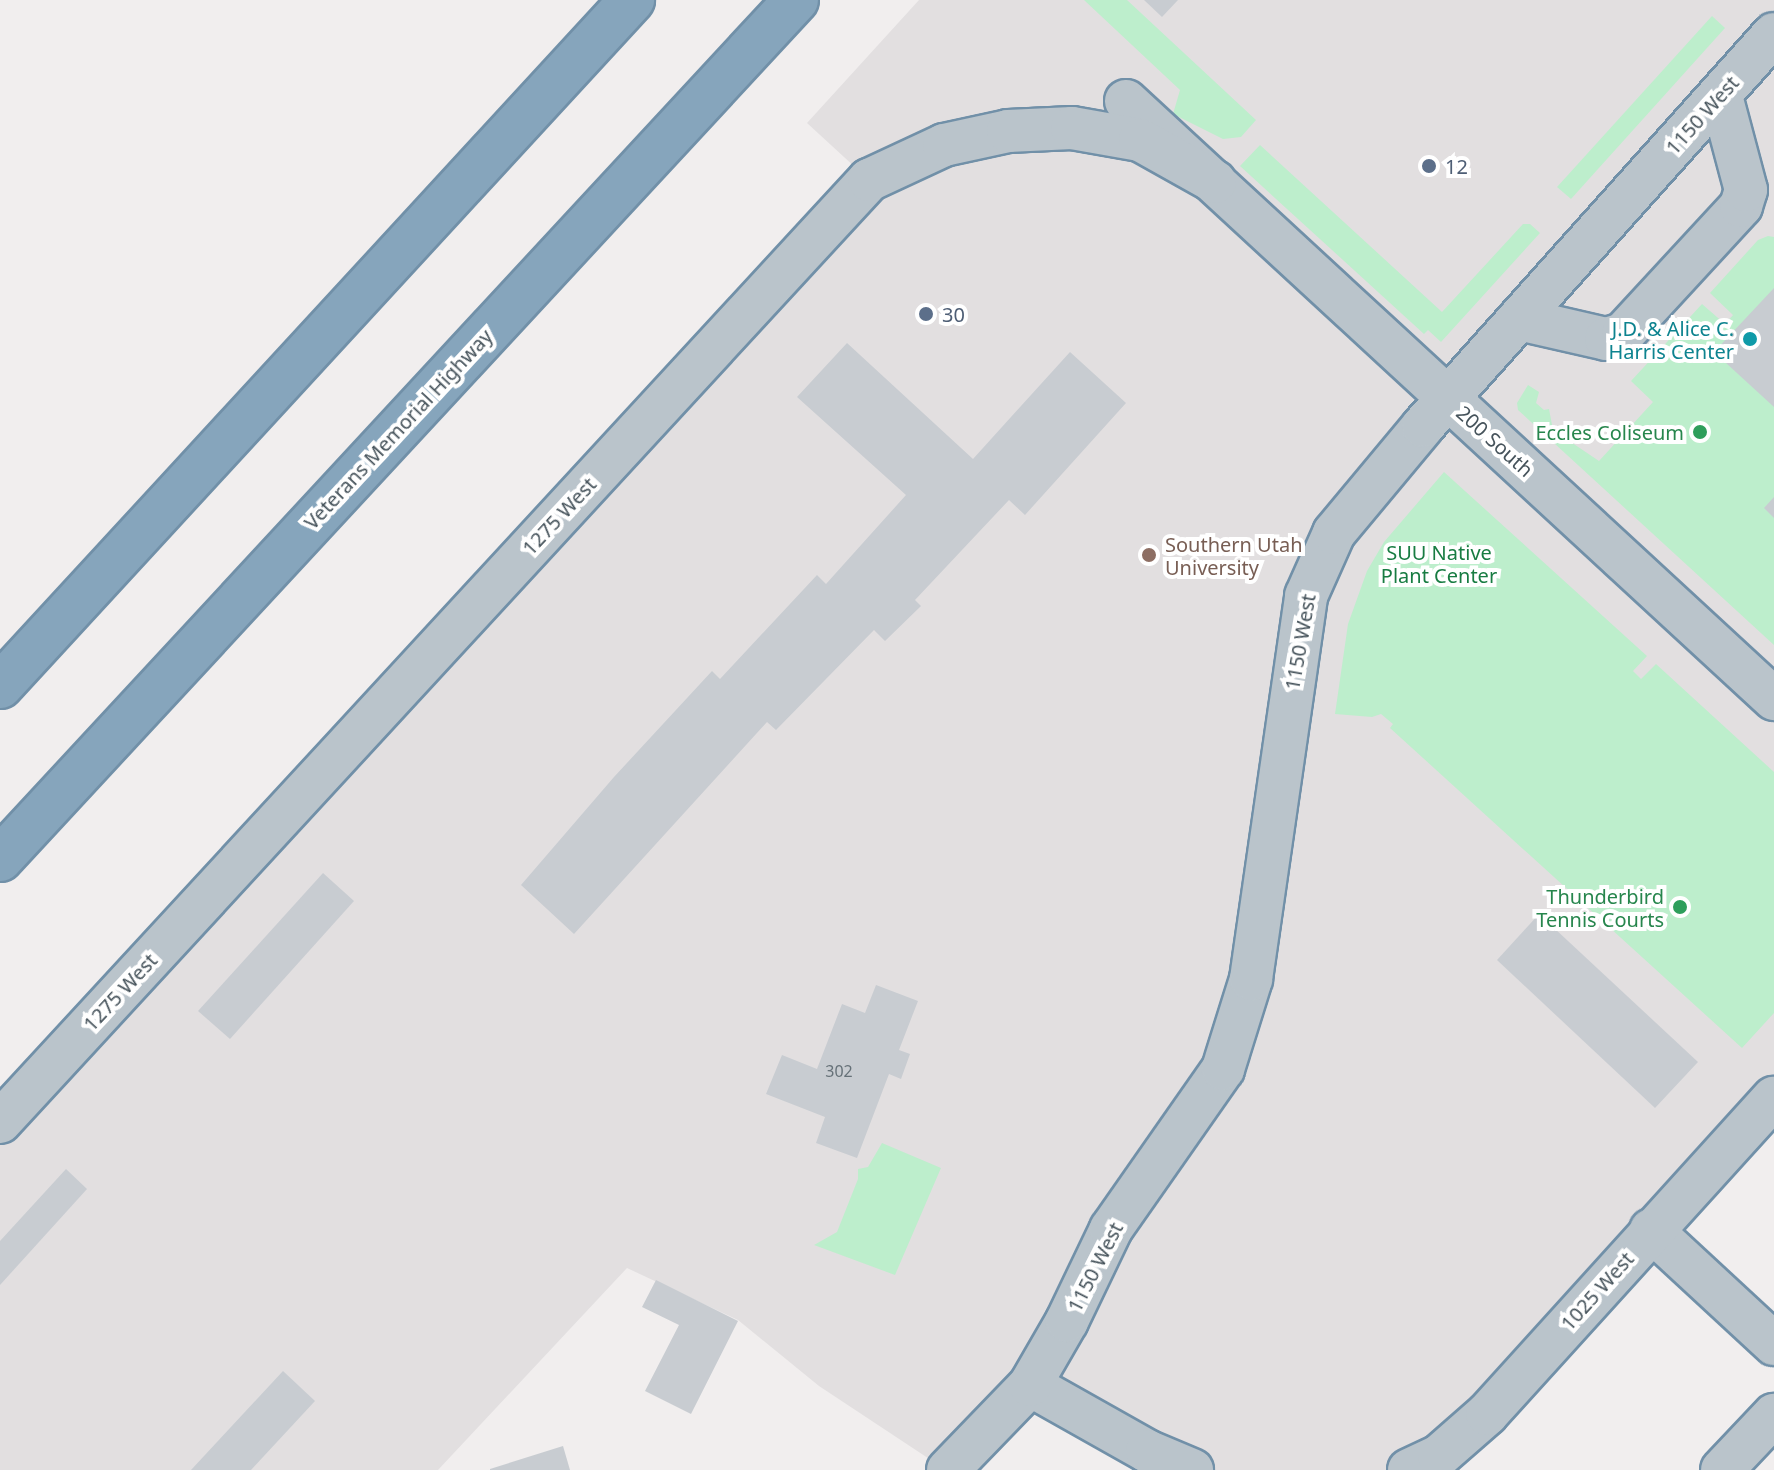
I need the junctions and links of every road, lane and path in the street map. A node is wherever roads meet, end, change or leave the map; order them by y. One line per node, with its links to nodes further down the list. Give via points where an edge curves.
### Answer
1 (632, 0): 9 (highway)
2 (796, 0): 11 (highway, Veterans Memorial Highway)
3 (1774, 34): 4 (street, 1150 West)
4 (1721, 96): 7 (street, 1150 West); 7 (street, via 1746,190 1741,206 1623,334 1606,339)
5 (1126, 101): 6 (street)
6 (1215, 182): 8 (street, 200 South); 13 (street, 1275 West, via 1140,140 1072,128 1008,131 944,145 869,180)
7 (1519, 319): 8 (street, 1150 West)
8 (1448, 398): 10 (street, 200 South); 16 (street, 1150 West, via 1349,511 1317,565 1298,633 1251,979 1223,1069 1111,1229)
9 (0, 686)
10 (1774, 699)
11 (0, 859)
12 (1774, 1098): 14 (street, 1025 West)
13 (0, 1122)
14 (1651, 1230): 15 (street); 19 (street, 1025 West, via 1487,1414 1439,1456)
15 (1774, 1344)
16 (1030, 1385): 17 (street, 1150 West); 18 (street, via 1147,1451)
17 (948, 1470)
18 (1192, 1470)
19 (1409, 1470)

